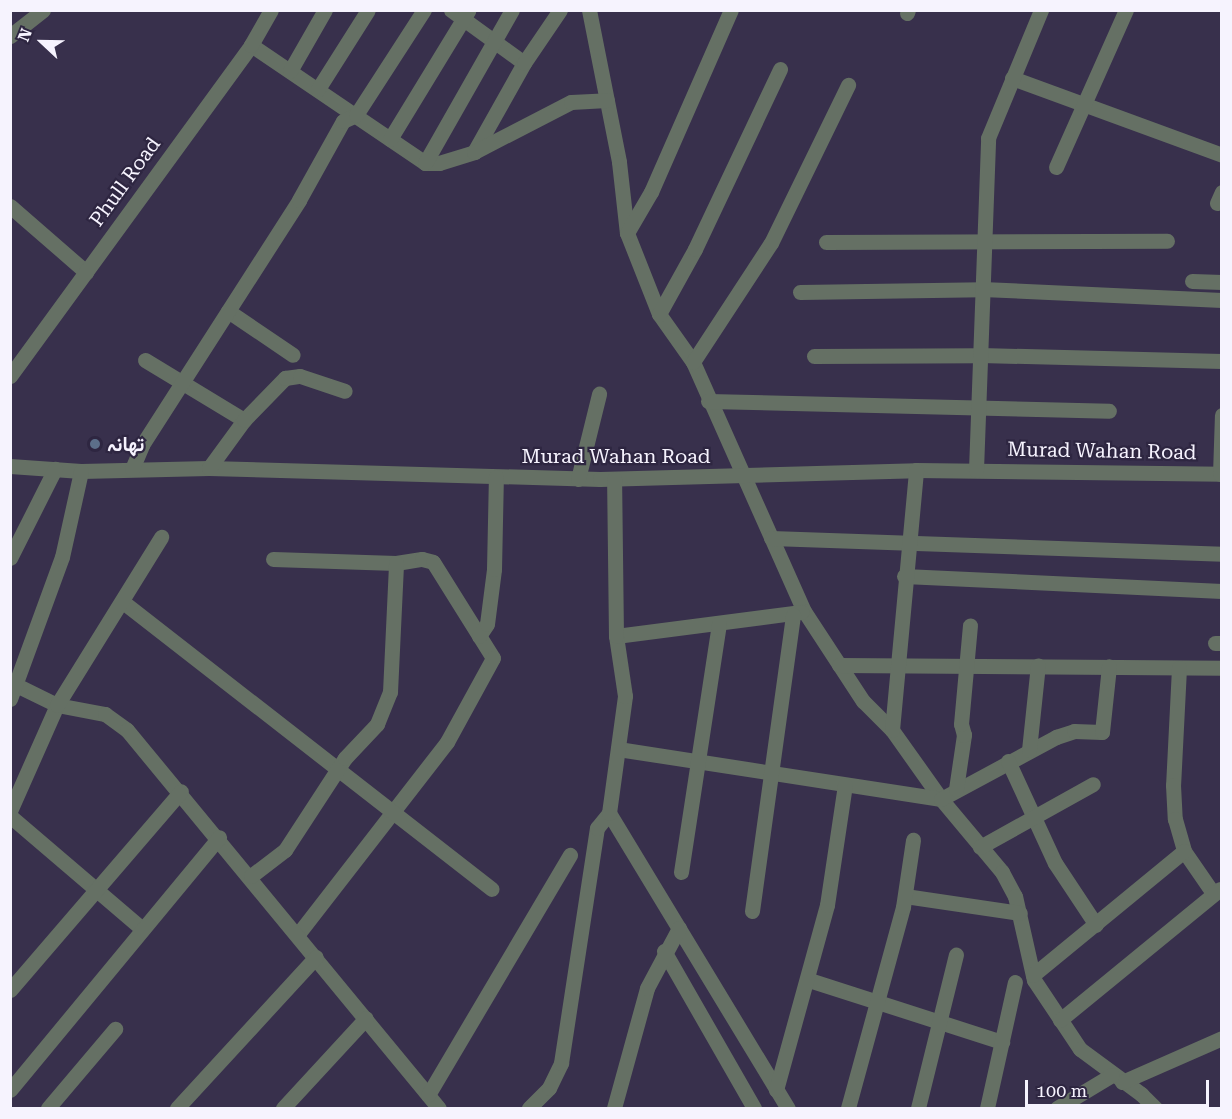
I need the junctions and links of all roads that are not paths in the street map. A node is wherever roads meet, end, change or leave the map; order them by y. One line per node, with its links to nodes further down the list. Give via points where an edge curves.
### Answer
1 (43, 10): 13 (street)
2 (271, 10): 15 (street, Phull Road)
3 (325, 10): 18 (street)
4 (368, 10): 21 (street)
5 (424, 10): 24 (street)
6 (512, 10): 14 (street)
7 (560, 10): 16 (street)
8 (589, 10): 22 (street)
9 (731, 10): 31 (street, via 651,192)
10 (1041, 10): 19 (street)
11 (1126, 10): 23 (street)
12 (460, 13): 14 (street); 25 (street)
13 (10, 36)
14 (494, 41): 16 (street); 28 (street)
15 (251, 45): 18 (street); 35 (street, Phull Road)
16 (524, 63): 26 (street)
17 (780, 69): 42 (street, via 695,249)
18 (290, 71): 21 (street)
19 (1012, 78): 23 (street); 32 (street, via 987,138)
20 (848, 85): 48 (street, via 771,243)
21 (318, 89): 24 (street)
22 (607, 100): 26 (street, via 571,102); 31 (street)
23 (1084, 104): 27 (street); 29 (street)
24 (357, 115): 25 (street); 41 (street, via 343,121)
25 (390, 139): 28 (street)
26 (474, 152): 28 (street, via 439,163)
27 (1221, 155)
28 (425, 163)
29 (1056, 166)
30 (10, 206): 35 (street)
31 (627, 232): 42 (street)
32 (984, 239): 33 (street); 34 (street); 38 (street)
33 (1167, 241)
34 (826, 242)
35 (86, 272): 49 (street, Phull Road)
36 (1192, 281): 37 (street)
37 (1221, 282)
38 (982, 289): 39 (street); 40 (street); 43 (street)
39 (800, 292)
40 (1221, 300)
41 (228, 311): 44 (street); 50 (street)
42 (658, 314): 48 (street)
43 (980, 355): 45 (street); 47 (street); 54 (street)
44 (293, 356)
45 (814, 356)
46 (145, 360): 50 (street)
47 (1221, 361)
48 (693, 362): 53 (street)
49 (10, 376)
50 (182, 383): 57 (street); 61 (street, via 142,445)
51 (345, 391): 57 (street, via 292,375)
52 (599, 394): 68 (street)
53 (708, 401): 54 (street); 67 (street)
54 (980, 407): 55 (street); 63 (street)
55 (1109, 411)
56 (1221, 415): 65 (street)
57 (244, 420): 59 (street)
58 (10, 466): 60 (street, Murad Wahan Road)
59 (209, 468): 61 (street, Murad Wahan Road); 66 (street, Murad Wahan Road)
60 (55, 469): 64 (street, Murad Wahan Road); 74 (street)
61 (132, 469): 64 (street, Murad Wahan Road)
62 (916, 470): 63 (street, Murad Wahan Road); 67 (street, Murad Wahan Road); 72 (street)
63 (976, 470): 65 (street, Murad Wahan Road)
64 (81, 471): 92 (street, via 62,557)
65 (1221, 474)
66 (496, 477): 68 (street, Murad Wahan Road); 83 (street, via 494,568 487,624)
67 (742, 477): 69 (street, Murad Wahan Road); 71 (street)
68 (578, 479): 69 (street, Murad Wahan Road)
69 (614, 479): 84 (street)
70 (161, 537): 79 (street)
71 (771, 538): 72 (street); 80 (street, via 782,554)
72 (907, 541): 73 (street); 77 (street)
73 (1221, 554)
74 (10, 558)
75 (273, 559): 76 (street)
76 (396, 563): 83 (street, via 422,559 433,562); 99 (street, via 390,692 377,724)
77 (904, 576): 78 (street); 85 (street)
78 (1221, 591)
79 (123, 602): 93 (street); 99 (street)
80 (798, 613): 81 (street); 87 (street); 100 (street)
81 (719, 624): 84 (street); 97 (street)
82 (970, 625): 86 (street)
83 (479, 636): 106 (street, via 494,658 492,666 447,742)
84 (616, 636): 95 (street, via 625,696)
85 (898, 663): 86 (street); 87 (street); 94 (street)
86 (966, 664): 88 (street); 103 (street, via 964,735)
87 (839, 665): 94 (street, via 863,701)
88 (1038, 665): 89 (street); 96 (street)
89 (1109, 666): 90 (street); 96 (street, via 1102,732 1074,731)
90 (1179, 668): 91 (street); 114 (street, via 1173,785 1175,819)
91 (1221, 668)
92 (12, 688): 93 (street)
93 (57, 705): 104 (street, via 105,714 127,729); 107 (street)
94 (892, 730): 105 (street)
95 (618, 749): 97 (street); 108 (street)
96 (1029, 750): 98 (street)
97 (696, 761): 100 (street); 116 (street)
98 (1008, 761): 103 (street); 110 (street)
99 (339, 769): 106 (street); 117 (street, via 285,850)
100 (772, 774): 102 (street); 122 (street)
101 (1093, 783): 110 (street)
102 (845, 785): 105 (street); 132 (street, via 827,905)
103 (956, 789): 105 (street)
104 (181, 791): 111 (street); 119 (street)
105 (941, 799): 113 (street)
106 (393, 810): 118 (street); 127 (street)
107 (10, 811)
108 (609, 813): 125 (street); 150 (street, via 597,828 561,1063 549,1088)
109 (10, 816): 119 (street)
110 (1034, 817): 113 (street); 124 (street, via 1055,864)
111 (219, 837): 117 (street); 126 (street)
112 (913, 840): 121 (street)
113 (980, 847): 123 (street, via 1002,873)
114 (1184, 851): 120 (street); 124 (street)
115 (570, 855): 145 (street)
116 (681, 872)
117 (251, 876): 127 (street)
118 (492, 889)
119 (96, 890): 126 (street); 134 (street)
120 (1217, 890): 137 (street)
121 (905, 896): 123 (street); 135 (street)
122 (752, 911)
123 (1020, 914): 131 (street)
124 (1096, 925): 131 (street)
125 (679, 927): 128 (street); 144 (street)
126 (141, 928): 143 (street)
127 (298, 934): 130 (street)
128 (663, 951): 151 (street, via 646,988); 152 (street)
129 (956, 955): 138 (street)
130 (316, 957): 136 (street); 147 (street)
131 (1033, 975): 137 (street)
132 (809, 980): 135 (street); 144 (street)
133 (1015, 982): 141 (street)
134 (10, 990)
135 (878, 1002): 138 (street); 154 (street)
136 (366, 1018): 145 (street); 148 (street)
137 (1060, 1020): 142 (street, via 1080,1049)
138 (939, 1022): 141 (street); 155 (street)
139 (115, 1029): 146 (street)
140 (1221, 1038): 142 (street)
141 (1002, 1042): 156 (street)
142 (1117, 1079): 157 (street); 158 (street)
143 (12, 1083)
144 (776, 1090): 153 (street)
145 (428, 1095): 149 (street)
146 (48, 1108)
147 (177, 1108)
148 (284, 1108)
149 (439, 1108)
150 (529, 1108)
151 (614, 1108)
152 (754, 1108)
153 (788, 1108)
154 (848, 1108)
155 (918, 1108)
156 (987, 1108)
157 (1057, 1108)
158 (1155, 1108)

